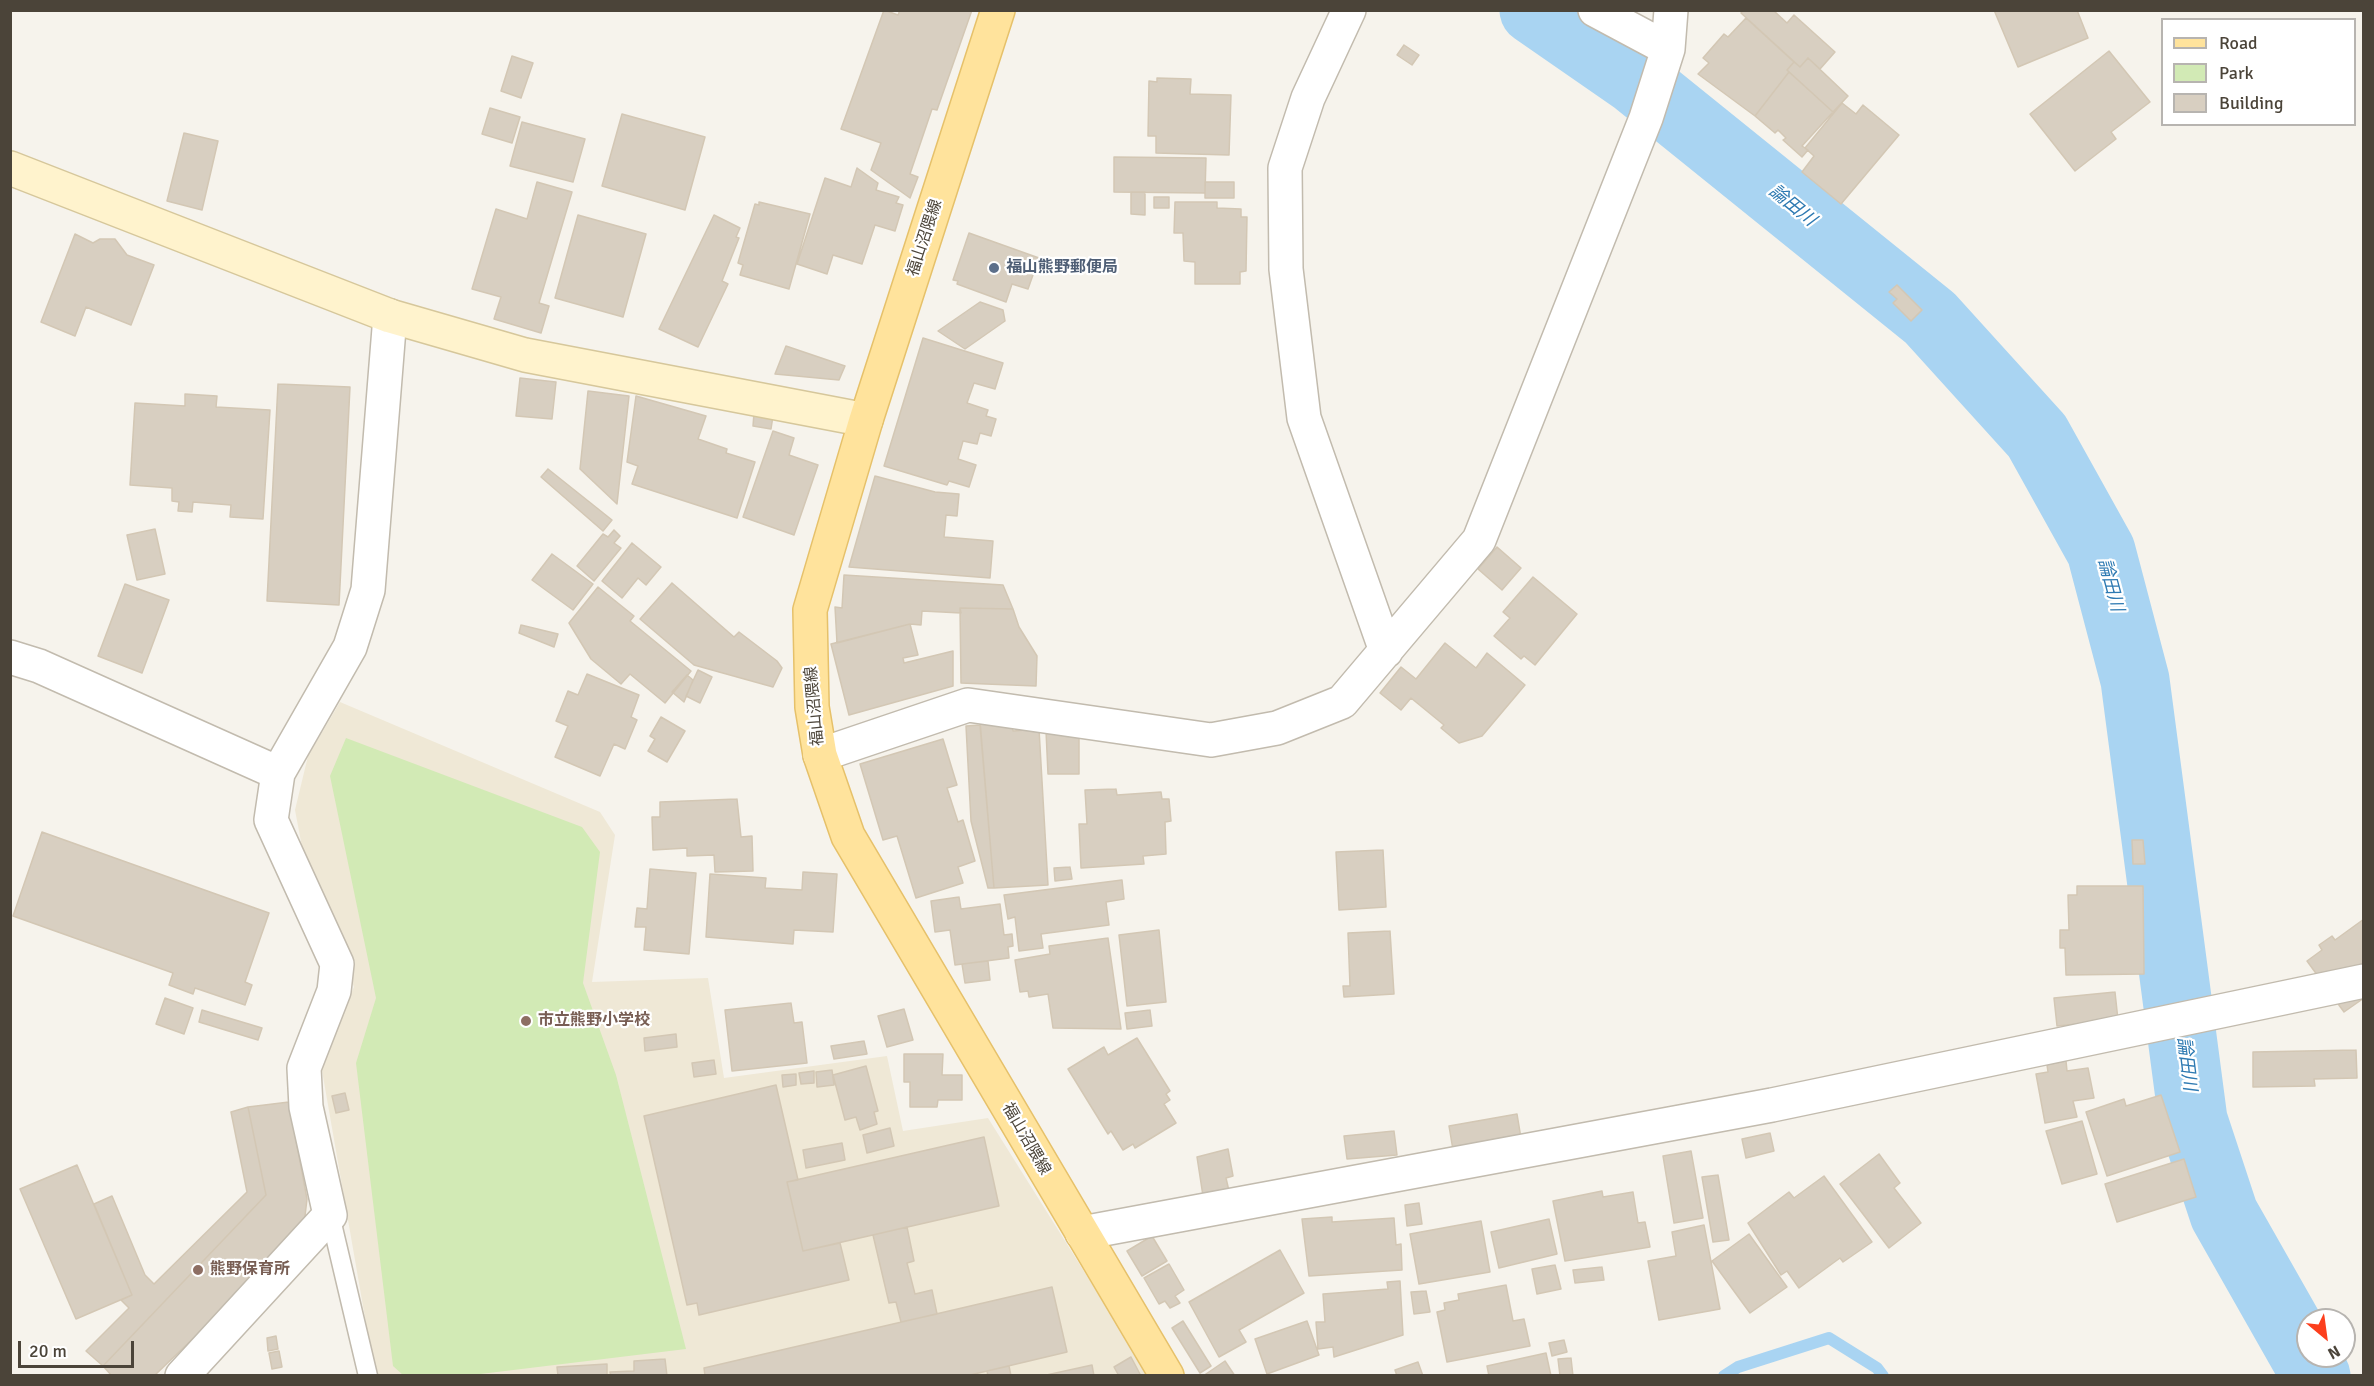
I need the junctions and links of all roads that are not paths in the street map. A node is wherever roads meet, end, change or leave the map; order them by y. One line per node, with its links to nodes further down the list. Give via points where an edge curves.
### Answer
1 (998, 10): 8 (main road, 福山沼隈線)
2 (1349, 10): 9 (street, via 1308,98 1285,168 1286,268 1304,418)
3 (1595, 10): 5 (street)
4 (1671, 10): 5 (street)
5 (1665, 59): 9 (street, via 1646,118 1479,540)
6 (10, 168): 7 (street)
7 (390, 316): 8 (street, via 525,355); 12 (street, via 368,590 350,647)
8 (866, 420): 11 (main road, 福山沼隈線, via 810,610 812,707)
9 (1386, 651): 11 (street, via 1342,702 1277,728 1211,740 968,705)
10 (10, 657): 12 (street, via 39,666)
11 (820, 755): 15 (main road, 福山沼隈線, via 848,836)
12 (278, 773): 14 (street, via 271,820 337,964 334,991 304,1068 306,1107)
13 (2364, 981): 15 (street, via 1772,1105)
14 (330, 1215): 16 (street); 17 (lane)
15 (1082, 1233): 18 (main road, 福山沼隈線)
16 (182, 1376)
17 (368, 1376)
18 (1167, 1376)

